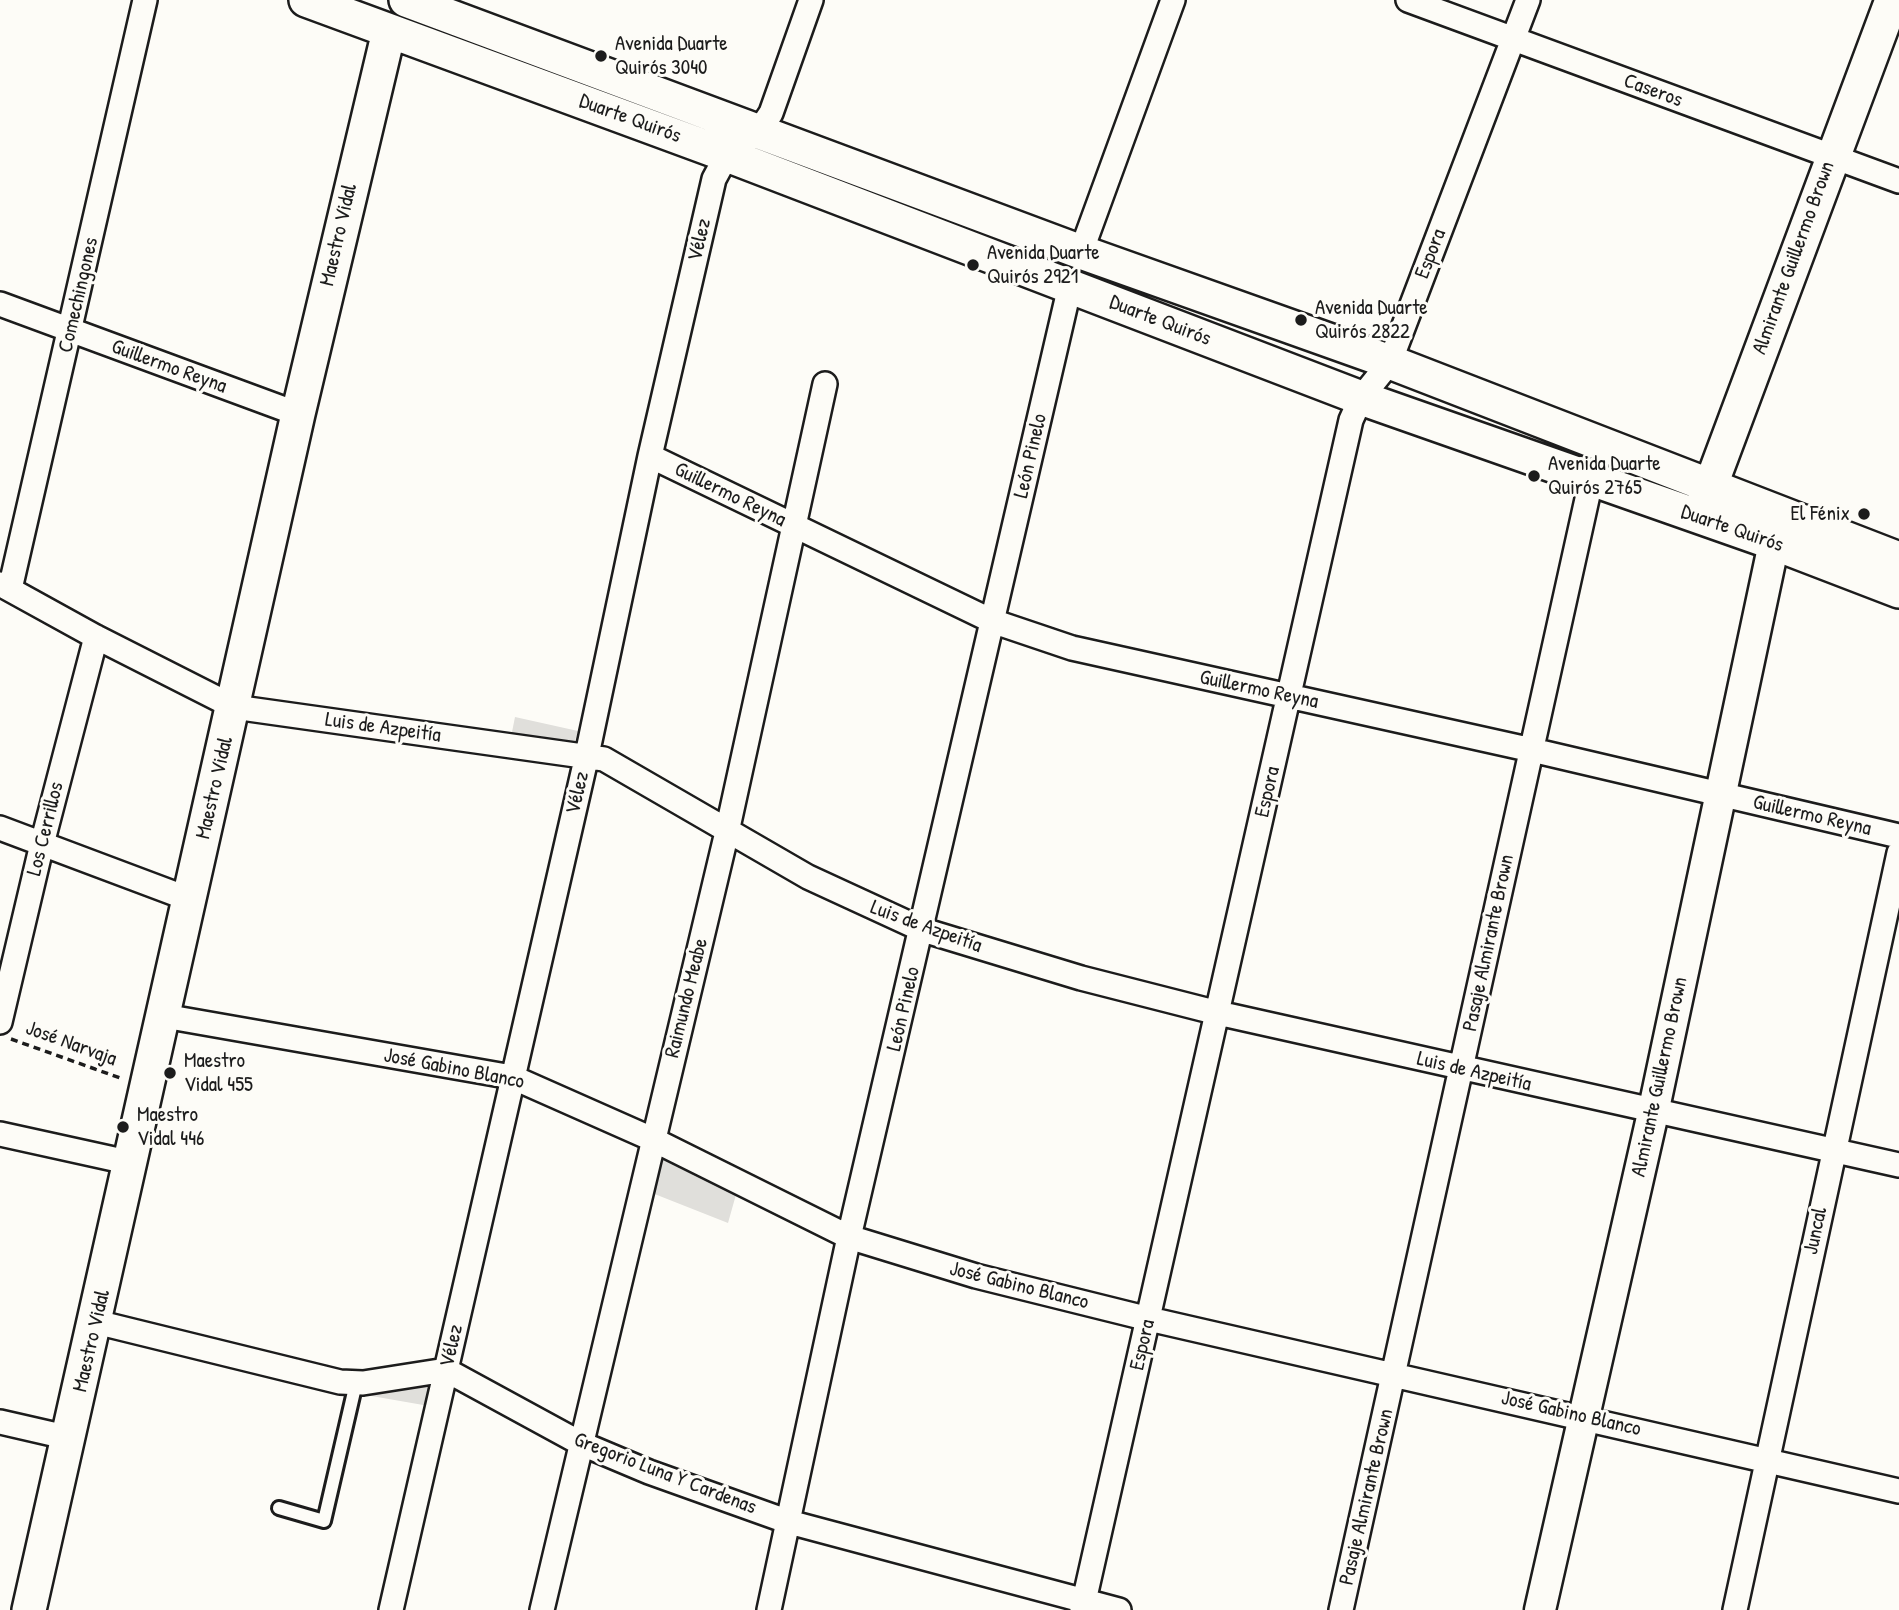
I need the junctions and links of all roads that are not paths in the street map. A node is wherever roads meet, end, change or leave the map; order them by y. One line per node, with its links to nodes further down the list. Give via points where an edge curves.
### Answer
1 (145, 0): 19 (street, Comechingones)
2 (306, 0): 10 (main road, Duarte Quirós)
3 (406, 0): 9 (main road, Duarte Quirós)
4 (811, 0): 12 (street, Vélez, via 771,113)
5 (1173, 0): 16 (street)
6 (1408, 0): 11 (street, Caseros)
7 (1528, 0): 11 (street, Espora)
8 (1892, 0): 14 (main road, Almirante Guillermo Brown)
9 (441, 6): 10 (street); 12 (main road, Duarte Quirós)
10 (388, 31): 13 (main road, Duarte Quirós); 23 (main road, Maestro Vidal)
11 (1514, 40): 14 (street, Caseros); 20 (street, Espora)
12 (759, 131): 13 (street, Vélez); 16 (main road, Duarte Quirós)
13 (727, 155): 17 (main road, Duarte Quirós); 24 (street, Vélez, via 715,179)
14 (1832, 156): 15 (street, Caseros); 26 (main road, Almirante Guillermo Brown)
15 (1899, 181)
16 (1081, 252): 20 (main road, Duarte Quirós)
17 (1070, 286): 22 (main road, Duarte Quirós); 33 (street, León Pinelo)
18 (0, 304): 19 (street, Guillermo Reyna)
19 (71, 331): 23 (street, Guillermo Reyna); 31 (street, Comechingones)
20 (1390, 362): 22 (street, Espora); 26 (main road, Duarte Quirós)
21 (825, 384): 28 (street, Raimundo Meabe)
22 (1361, 398): 25 (main road, Duarte Quirós); 35 (street, Espora, via 1351,420)
23 (298, 414): 36 (main road, Maestro Vidal)
24 (650, 456): 28 (street, Guillermo Reyna); 38 (street, Vélez)
25 (1591, 481): 27 (main road, Duarte Quirós); 37 (street, Pasaje Almirante Brown)
26 (1710, 486): 27 (main road, Almirante Guillermo Brown); 30 (main road, Duarte Quirós)
27 (1698, 517): 29 (main road, Duarte Quirós)
28 (794, 526): 33 (street, Guillermo Reyna); 41 (street, Raimundo Meabe)
29 (1774, 543): 32 (main road, Duarte Quirós); 39 (street, Almirante Guillermo Brown)
30 (1899, 559)
31 (5, 587): 34 (street, Luis de Azpeitía)
32 (1899, 591)
33 (992, 621): 35 (street, Guillermo Reyna, via 1115,659); 46 (street, León Pinelo)
34 (96, 637): 36 (street, Luis de Azpeitía); 43 (street, Los Cerrillos)
35 (1290, 696): 37 (street, Guillermo Reyna); 47 (street, Espora)
36 (234, 707): 38 (street, Luis de Azpeitía); 45 (main road, Maestro Vidal)
37 (1532, 750): 39 (street, Guillermo Reyna); 50 (street, Pasaje Almirante Brown)
38 (587, 755): 41 (street, Luis de Azpeitía, via 612,763); 51 (street, Vélez)
39 (1720, 795): 42 (street, Guillermo Reyna); 52 (street, Almirante Guillermo Brown)
40 (0, 828): 43 (street)
41 (727, 832): 46 (street, Luis de Azpeitía, via 808,877); 54 (street, Raimundo Meabe)
42 (1899, 836)
43 (42, 844): 45 (street); 49 (street, Los Cerrillos)
44 (1899, 853): 55 (street, Juncal)
45 (189, 899): 48 (main road, Maestro Vidal)
46 (923, 930): 47 (street, Luis de Azpeitía); 58 (street, León Pinelo)
47 (1218, 1013): 50 (street, Luis de Azpeitía); 59 (street, Espora)
48 (164, 1016): 51 (street, José Gabino Blanco); 56 (main road, Maestro Vidal)
49 (0, 1021)
50 (1461, 1069): 52 (street, Luis de Azpeitía); 62 (street, Pasaje Almirante Brown)
51 (512, 1077): 54 (street, José Gabino Blanco); 61 (street, Vélez)
52 (1653, 1113): 55 (street, Luis de Azpeitía); 64 (street, Almirante Guillermo Brown)
53 (0, 1134): 56 (street)
54 (652, 1139): 58 (street, José Gabino Blanco); 67 (street, Raimundo Meabe)
55 (1833, 1150): 57 (street, Luis de Azpeitía); 68 (street, Juncal)
56 (132, 1163): 60 (main road, Maestro Vidal)
57 (1899, 1165)
58 (849, 1237): 59 (street, José Gabino Blanco, via 976,1276); 71 (street, León Pinelo)
59 (1149, 1319): 62 (street, José Gabino Blanco); 72 (street, Espora)
60 (96, 1322): 63 (street, via 323,1379); 66 (main road, Maestro Vidal)
61 (446, 1370): 63 (street); 67 (street, Gregorio Luna Y Cardenas); 74 (street, Vélez)
62 (1395, 1374): 64 (street, José Gabino Blanco); 78 (street, Pasaje Almirante Brown)
63 (356, 1383): 70 (lane, via 324,1521)
64 (1584, 1416): 68 (street, José Gabino Blanco); 79 (street, Almirante Guillermo Brown)
65 (0, 1422): 66 (street)
66 (70, 1438): 73 (main road, Maestro Vidal)
67 (580, 1443): 71 (street, Gregorio Luna Y Cardenas); 75 (street, Raimundo Meabe)
68 (1769, 1460): 69 (street, José Gabino Blanco); 80 (street, Juncal)
69 (1899, 1491)
70 (279, 1508)
71 (789, 1522): 72 (street, Gregorio Luna Y Cardenas); 76 (street, León Pinelo)
72 (1083, 1606): 77 (street, Gregorio Luna Y Cardenas)
73 (29, 1610)
74 (391, 1610)
75 (542, 1610)
76 (769, 1610)
77 (1119, 1610)
78 (1341, 1610)
79 (1540, 1610)
80 (1735, 1610)

